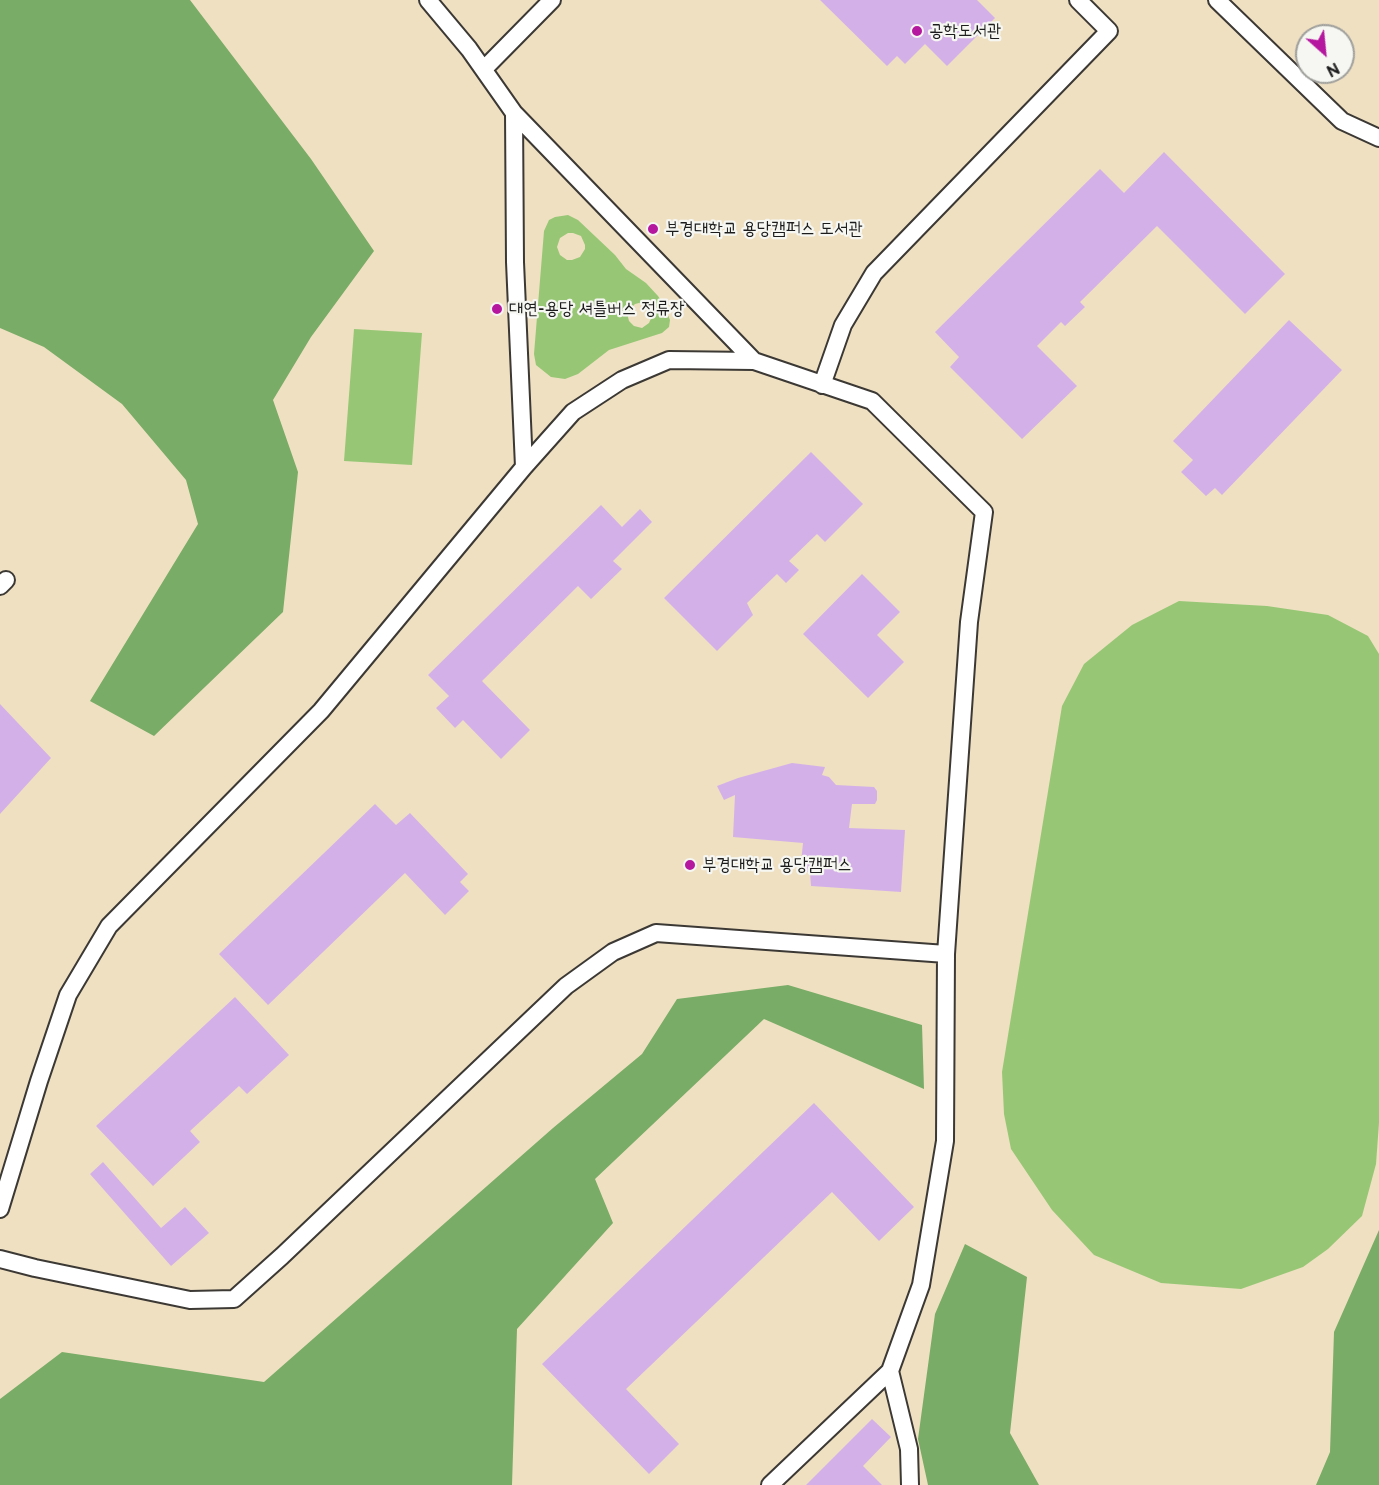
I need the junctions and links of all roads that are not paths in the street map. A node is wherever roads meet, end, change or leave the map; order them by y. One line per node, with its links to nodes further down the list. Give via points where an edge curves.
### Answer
1 (428, 0): 5 (lane)
2 (552, 0): 5 (lane)
3 (1078, 0): 9 (lane, via 1109,31 874,273 843,325)
4 (1217, 0): 7 (lane, via 1342,121)
5 (484, 69): 6 (lane)
6 (514, 113): 8 (lane); 10 (lane, via 515,262)
7 (1379, 138)
8 (754, 362): 9 (lane); 10 (lane, via 669,360 622,380 573,412)
9 (822, 385): 11 (lane, via 872,401 984,512 969,622)
10 (524, 467): 12 (lane, via 321,711 109,926 68,995)
11 (946, 954): 13 (lane, via 656,933 613,952 566,986 234,1299 190,1300); 14 (lane, via 945,1141 921,1285)
12 (0, 1209)
13 (0, 1259)
14 (890, 1371): 15 (lane); 16 (lane, via 909,1449)
15 (770, 1485)
16 (910, 1485)

